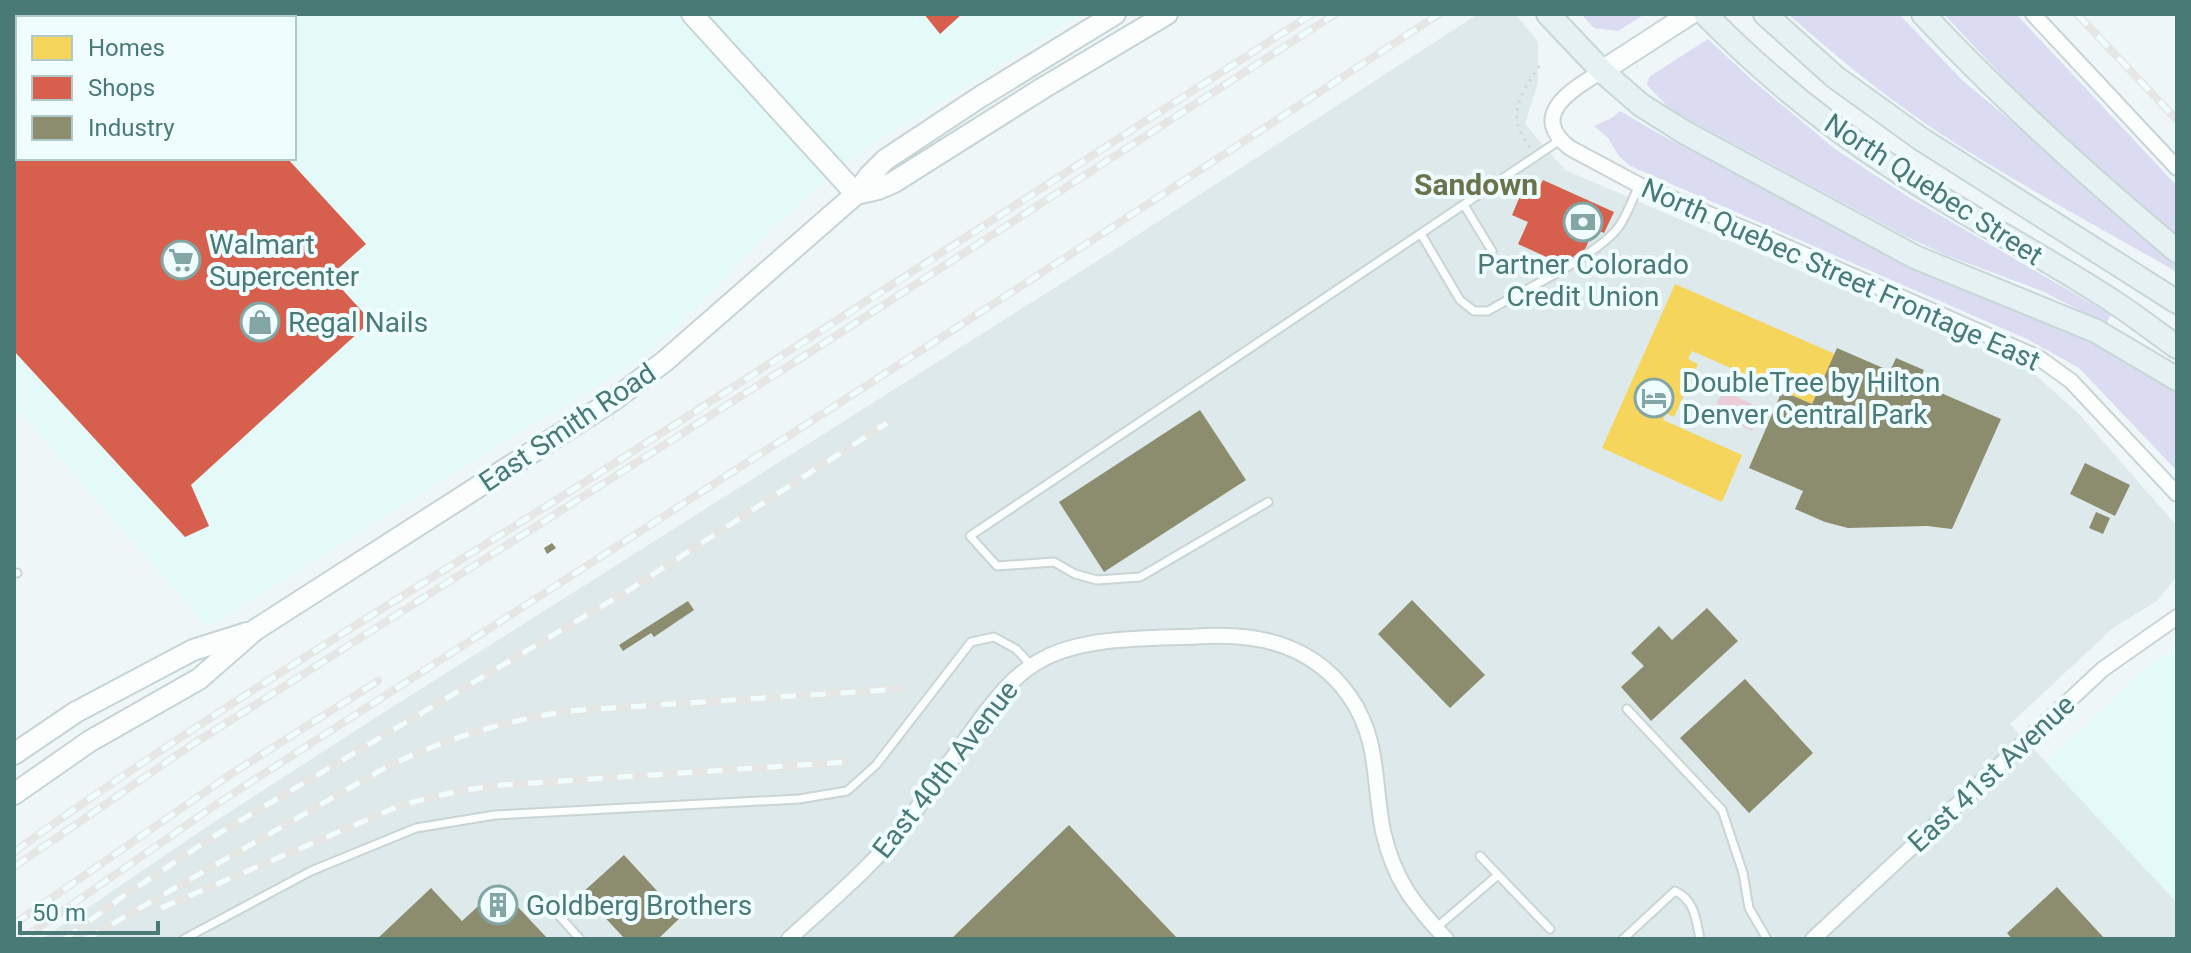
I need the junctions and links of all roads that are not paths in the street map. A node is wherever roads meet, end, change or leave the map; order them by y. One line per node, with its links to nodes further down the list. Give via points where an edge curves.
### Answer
1 (692, 14): 14 (street)
2 (1115, 14): 14 (street, East Smith Road, via 885,160)
3 (1167, 14): 14 (street, East Smith Road, via 894,182)
4 (1548, 14): 10 (main road)
5 (1690, 14): 10 (street)
6 (1705, 14): 20 (main road, North Quebec Street, via 1783,87 1869,152 2117,304)
7 (1765, 14): 19 (main road, North Quebec Street, via 1835,77 1921,139)
8 (1923, 14): 18 (main road, via 2033,123)
9 (2033, 14): 12 (street)
10 (1602, 71): 11 (street, via 1555,109 1553,128); 21 (main road, via 1656,116 1827,211 1935,266 2068,317)
11 (1560, 140): 13 (street, North Quebec Street Frontage East); 15 (lane)
12 (2177, 168)
13 (1639, 185): 16 (lane, via 1611,235 1488,311 1474,311 1460,300); 22 (street, North Quebec Street Frontage East, via 2039,358 2071,381)
14 (856, 194): 25 (street, East Smith Road, via 615,399)
15 (1464, 205): 16 (lane); 17 (lane)
16 (1421, 234): 23 (lane, via 970,536 997,566 1054,562 1097,580 1140,577)
17 (1492, 251)
18 (2177, 251)
19 (2177, 302)
20 (2177, 347)
21 (2177, 379)
22 (2177, 494)
23 (1268, 502)
24 (2177, 617): 41 (street, East 41st Avenue, via 2103,669)
25 (255, 630): 28 (street, East Smith Road, via 193,650 76,712); 29 (street, East Smith Road, via 199,679 90,741)
26 (1031, 665): 34 (street, East 40th Avenue, via 1091,643 1229,635 1266,639 1307,657 1343,688 1365,725 1393,864 1409,897); 35 (lane, via 994,637 971,642 876,765 847,791 799,799 495,815 416,828 311,871); 37 (street, East 40th Avenue, via 987,711 888,844)
27 (1627, 709): 40 (lane, via 1722,810 1749,908)
28 (14, 754)
29 (14, 794)
30 (1480, 856): 31 (lane)
31 (1498, 875): 33 (lane); 34 (lane)
32 (553, 909): 36 (lane)
33 (1550, 929)
34 (1441, 934)
35 (184, 939)
36 (580, 939)
37 (789, 939)
38 (1623, 939): 39 (lane, via 1675,891 1694,909)
39 (1700, 939)
40 (1767, 939)
41 (1813, 939)

